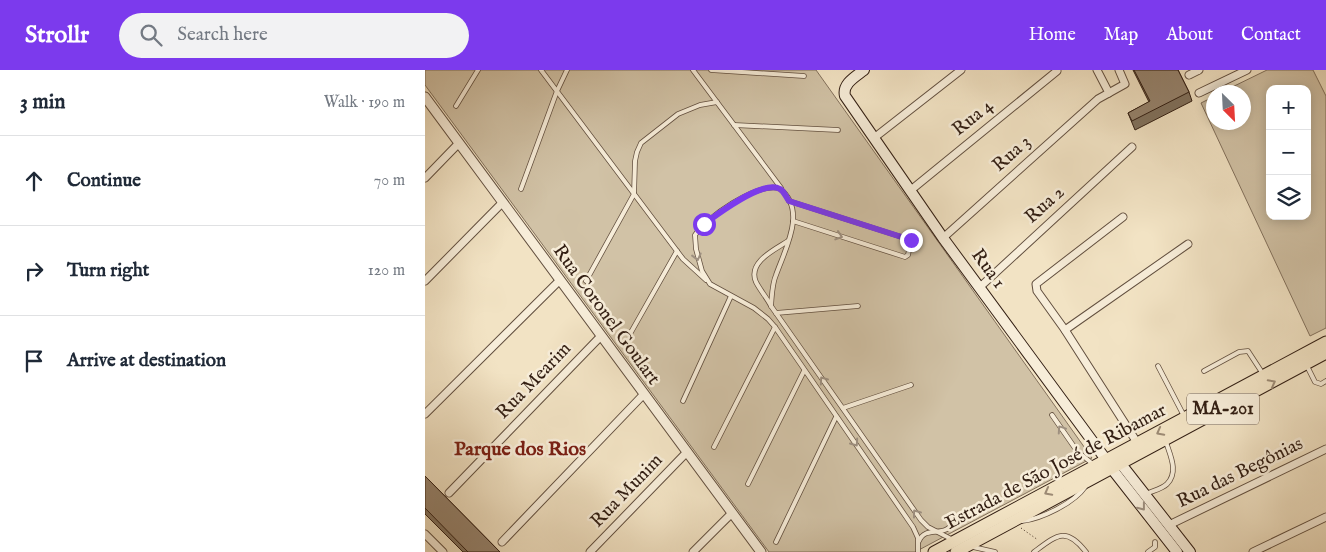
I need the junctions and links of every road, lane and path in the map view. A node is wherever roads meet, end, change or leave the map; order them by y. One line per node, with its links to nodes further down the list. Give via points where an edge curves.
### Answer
1 (478, 70): 20 (lane)
2 (541, 70): 15 (lane)
3 (567, 70): 15 (lane)
4 (693, 70): 19 (lane)
5 (711, 70): 14 (lane)
6 (864, 70): 23 (main road, Rua 1, via 846,85 845,96)
7 (961, 70): 23 (street)
8 (1097, 70): 17 (street)
9 (1119, 70): 17 (street, Rua 3, via 1125,84)
10 (1199, 70): 13 (street)
11 (1247, 70): 16 (street)
12 (1057, 71): 28 (street, Rua 4)
13 (1189, 75)
14 (804, 76)
15 (557, 91): 27 (lane); 29 (lane)
16 (1199, 93)
17 (1106, 94): 35 (street, Rua 3)
18 (425, 97): 24 (street, Rua Coronel Goulart)
19 (717, 102): 21 (lane); 29 (lane, via 678,114 641,143 635,161)
20 (456, 106)
21 (734, 125): 22 (lane); 30 (lane)
22 (838, 130)
23 (874, 138): 28 (main road, Rua 1)
24 (459, 143): 26 (street); 32 (street, Rua Coronel Goulart)
25 (1133, 148): 43 (street, Rua 2)
26 (425, 178)
27 (521, 190)
28 (911, 190): 35 (main road, Rua 1)
29 (634, 194): 38 (lane); 41 (lane)
30 (785, 194): 31 (lane); 42 (lane, one-way to 42, via 776,187 750,194 699,229 695,235 695,249 701,271)
31 (789, 201): 34 (lane); 34 (lane, one-way to 31, via 908,256 911,240)
32 (503, 202): 39 (street, Rua Coronel Goulart); 40 (street)
33 (1123, 217): 49 (street, via 1036,284 1037,291)
34 (793, 221): 36 (lane)
35 (943, 238): 43 (main road, Rua 1)
36 (790, 240): 45 (lane, via 775,276); 45 (lane, via 756,267 756,282)
37 (1188, 244): 49 (street)
38 (677, 251): 42 (lane); 50 (lane)
39 (560, 280): 51 (street, Rua Coronel Goulart); 64 (street)
40 (425, 281)
41 (586, 281)
42 (710, 284): 44 (lane)
43 (979, 287): 73 (main road, Rua 1)
44 (731, 296): 48 (lane, via 759,311); 62 (lane)
45 (771, 306): 47 (lane)
46 (857, 306): 47 (lane)
47 (776, 313): 63 (lane, one-way to 47)
48 (775, 327): 56 (lane); 70 (lane)
49 (1065, 330): 69 (street)
50 (630, 334)
51 (601, 336): 61 (street, Rua Coronel Goulart); 75 (street, Rua Mearim)
52 (1326, 342): 58 (main road, Estrada de São José de Ribamar / MA-201)
53 (1326, 353): 54 (main road, Estrada de São José de Ribamar / MA-201)
54 (1306, 364): 59 (lane, via 1315,382 1321,384); 68 (main road, Estrada de São José de Ribamar / MA-201, one-way to 54)
55 (1158, 366): 67 (lane)
56 (804, 371): 66 (lane); 74 (lane)
57 (1204, 371): 58 (lane, via 1244,350 1252,355)
58 (1265, 376): 67 (main road, Estrada de São José de Ribamar / MA-201)
59 (1326, 381)
60 (911, 385): 63 (lane)
61 (644, 394): 72 (street, Rua Coronel Goulart); 84 (street)
62 (683, 401)
63 (843, 408): 82 (lane, one-way to 63, via 921,520)
64 (425, 414)
65 (1052, 415): 73 (lane, one-way to 65, via 1077,451)
66 (836, 417): 85 (lane); 87 (lane, one-way to 87, via 913,527)
67 (1185, 418): 69 (main road, Estrada de São José de Ribamar / MA-201, one-way to 69)
68 (1165, 440): 73 (main road, Estrada de São José de Ribamar / MA-201); 76 (lane, via 1174,466 1170,480)
69 (1138, 444): 73 (main road, Estrada de São José de Ribamar / MA-201)
70 (714, 447)
71 (1326, 450): 81 (street, Rua das Begônias)
72 (687, 452): 77 (street, Rua Coronel Goulart); 92 (street, Rua Munim)
73 (1109, 465): 76 (main road); 80 (main road, Estrada de São José de Ribamar / MA-201, via 1089,481); 89 (main road, Estrada de São José de Ribamar / MA-201, one-way to 89); 101 (main road, one-way to 101)
74 (748, 484)
75 (449, 493)
76 (1145, 495): 81 (main road)
77 (732, 513): 93 (street); 94 (street, Rua Coronel Goulart)
78 (1326, 517): 103 (street)
79 (955, 520): 82 (lane, via 948,530)
80 (1013, 521): 88 (path); 90 (main road, Estrada de São José de Ribamar / MA-201)
81 (1169, 525): 102 (main road)
82 (935, 532): 87 (lane, via 923,535); 89 (lane)
83 (425, 534): 91 (street)
84 (502, 542)
85 (776, 542)
86 (1155, 542): 100 (lane, via 1155,547)
87 (919, 544): 95 (lane)
88 (1045, 544): 98 (lane); 99 (lane, via 1055,537 1071,536)
89 (956, 546): 90 (main road, Estrada de São José de Ribamar / MA-201); 96 (main road, Estrada de São José de Ribamar / MA-201)
90 (968, 546): 97 (lane)
91 (443, 552)
92 (590, 552)
93 (693, 552)
94 (761, 552)
95 (918, 552)
96 (934, 552)
97 (995, 552)
98 (1034, 552)
99 (1086, 552)
100 (1148, 552)
101 (1177, 552)
102 (1190, 552)
103 (1253, 552)

